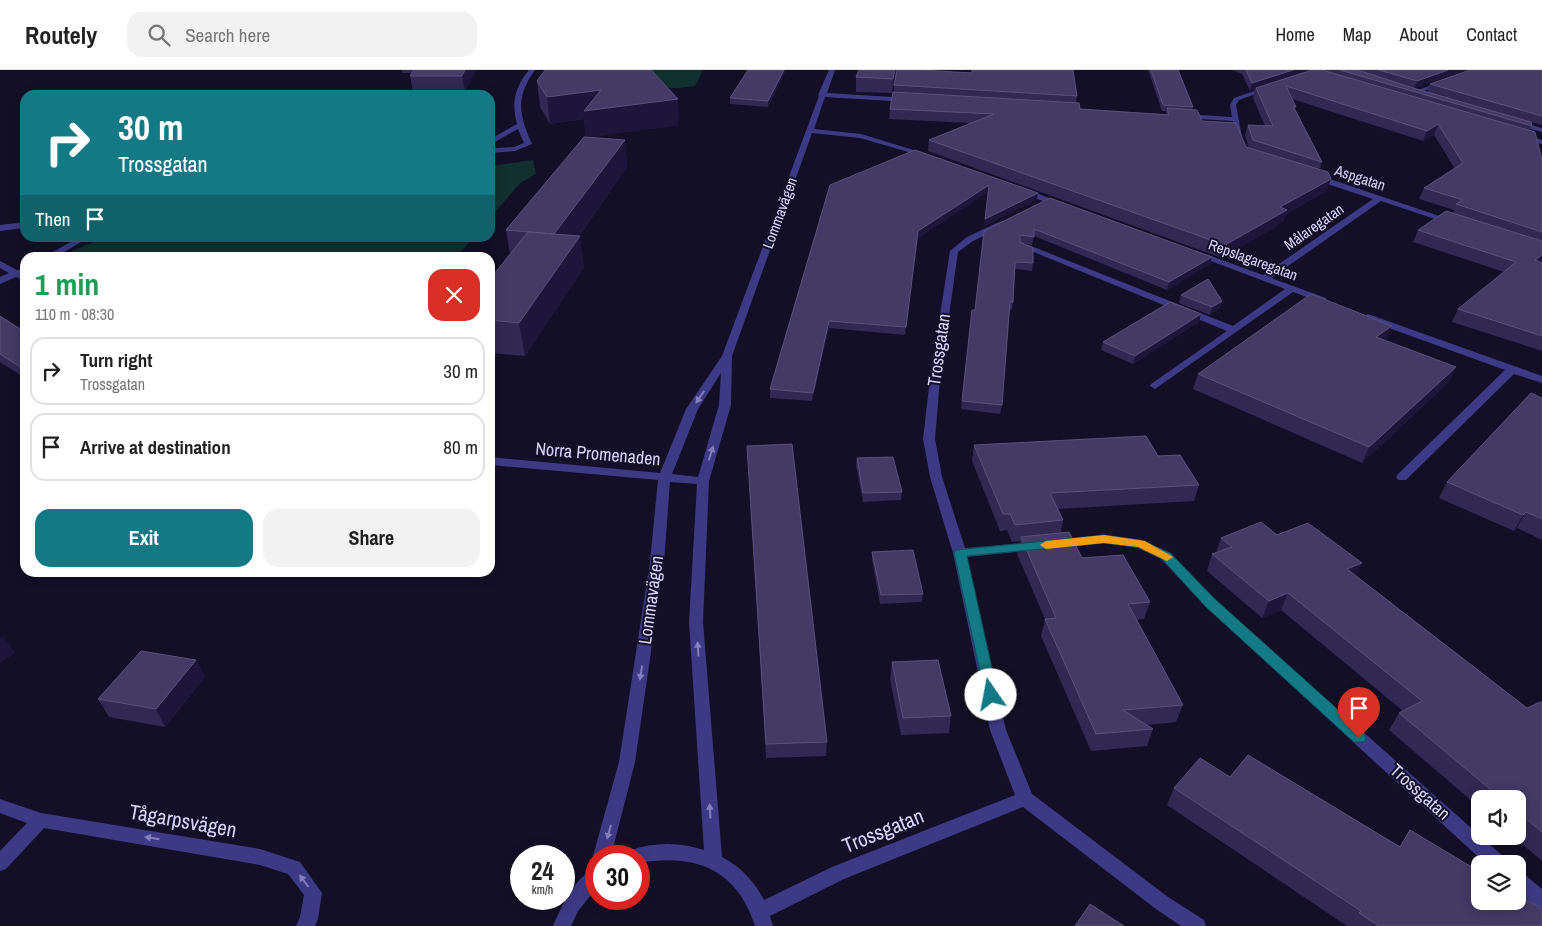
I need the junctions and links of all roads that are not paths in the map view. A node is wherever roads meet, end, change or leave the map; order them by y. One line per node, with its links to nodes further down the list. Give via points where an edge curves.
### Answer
1 (532, 70): 14 (street, via 522,83 516,106)
2 (832, 70): 7 (street, Lommavägen)
3 (1451, 80): 6 (street)
4 (1279, 84): 12 (street, via 1236,99 1233,105)
5 (1398, 88): 6 (street)
6 (1414, 93): 8 (street); 10 (street, via 1397,99)
7 (821, 95): 9 (street); 16 (street, Lommavägen)
8 (1433, 98)
9 (921, 101)
10 (1415, 104)
11 (1176, 116): 12 (street)
12 (1235, 119): 21 (street)
13 (1506, 120): 15 (street)
14 (520, 125): 18 (street); 20 (street, via 528,144 515,149)
15 (1542, 130)
16 (811, 131): 22 (street, via 861,136); 46 (street, Lommavägen)
17 (1515, 134): 19 (street)
18 (495, 140)
19 (1542, 142)
20 (495, 150)
21 (1243, 151)
22 (941, 161)
23 (1310, 176): 25 (street, Aspgatan)
24 (1013, 187): 26 (street)
25 (1380, 198): 30 (street, Aspgatan); 40 (street, Målaregatan)
26 (1049, 200): 27 (street); 28 (street)
27 (1032, 209)
28 (1075, 210)
29 (1006, 221): 54 (street, Trossgatan, via 954,250 935,379 929,439 936,477)
30 (1461, 224)
31 (20, 226): 32 (street)
32 (0, 228)
33 (76, 242): 35 (street)
34 (1023, 246): 45 (street)
35 (57, 252)
36 (1191, 252): 40 (street, Repslagaregatan)
37 (0, 264): 38 (street)
38 (20, 272)
39 (20, 274): 41 (street)
40 (1264, 279): 42 (street, Repslagaregatan)
41 (0, 281)
42 (1292, 289): 43 (street, Repslagaregatan); 45 (street)
43 (1329, 302)
44 (1357, 312): 47 (street)
45 (1234, 330): 49 (street)
46 (727, 356): 52 (street, Lommavägen, one-way to 52, via 692,409); 53 (street, Lommavägen, one-way to 46, via 725,405)
47 (1513, 369): 48 (street); 51 (street)
48 (1542, 380)
49 (1155, 386)
50 (495, 461): 52 (street, Norra Promenaden)
51 (1402, 477)
52 (664, 478): 53 (street, Norra Promenaden); 58 (street, Lommavägen, one-way to 58, via 657,562 627,762)
53 (703, 482): 61 (street, Lommavägen, one-way to 53, via 696,622)
54 (960, 553): 55 (street, Trossgatan, via 998,730); 60 (street, Trossgatan, via 1104,539 1140,544 1166,556 1211,604)
55 (1025, 799): 66 (street, Trossgatan, via 838,873); 69 (street)
56 (0, 806): 57 (street, Tågarpsvägen)
57 (42, 820): 62 (street); 67 (street, Tågarpsvägen, one-way to 57, via 309,919 312,892 294,868 260,857)
58 (605, 845)
59 (650, 853): 61 (street, via 684,852)
60 (1489, 855)
61 (713, 860): 66 (street, via 742,880)
62 (0, 863)
63 (1526, 887): 65 (street)
64 (585, 888): 68 (street, via 571,904)
65 (1542, 900)
66 (763, 918)
67 (305, 926)
68 (562, 926)
69 (1197, 926)

